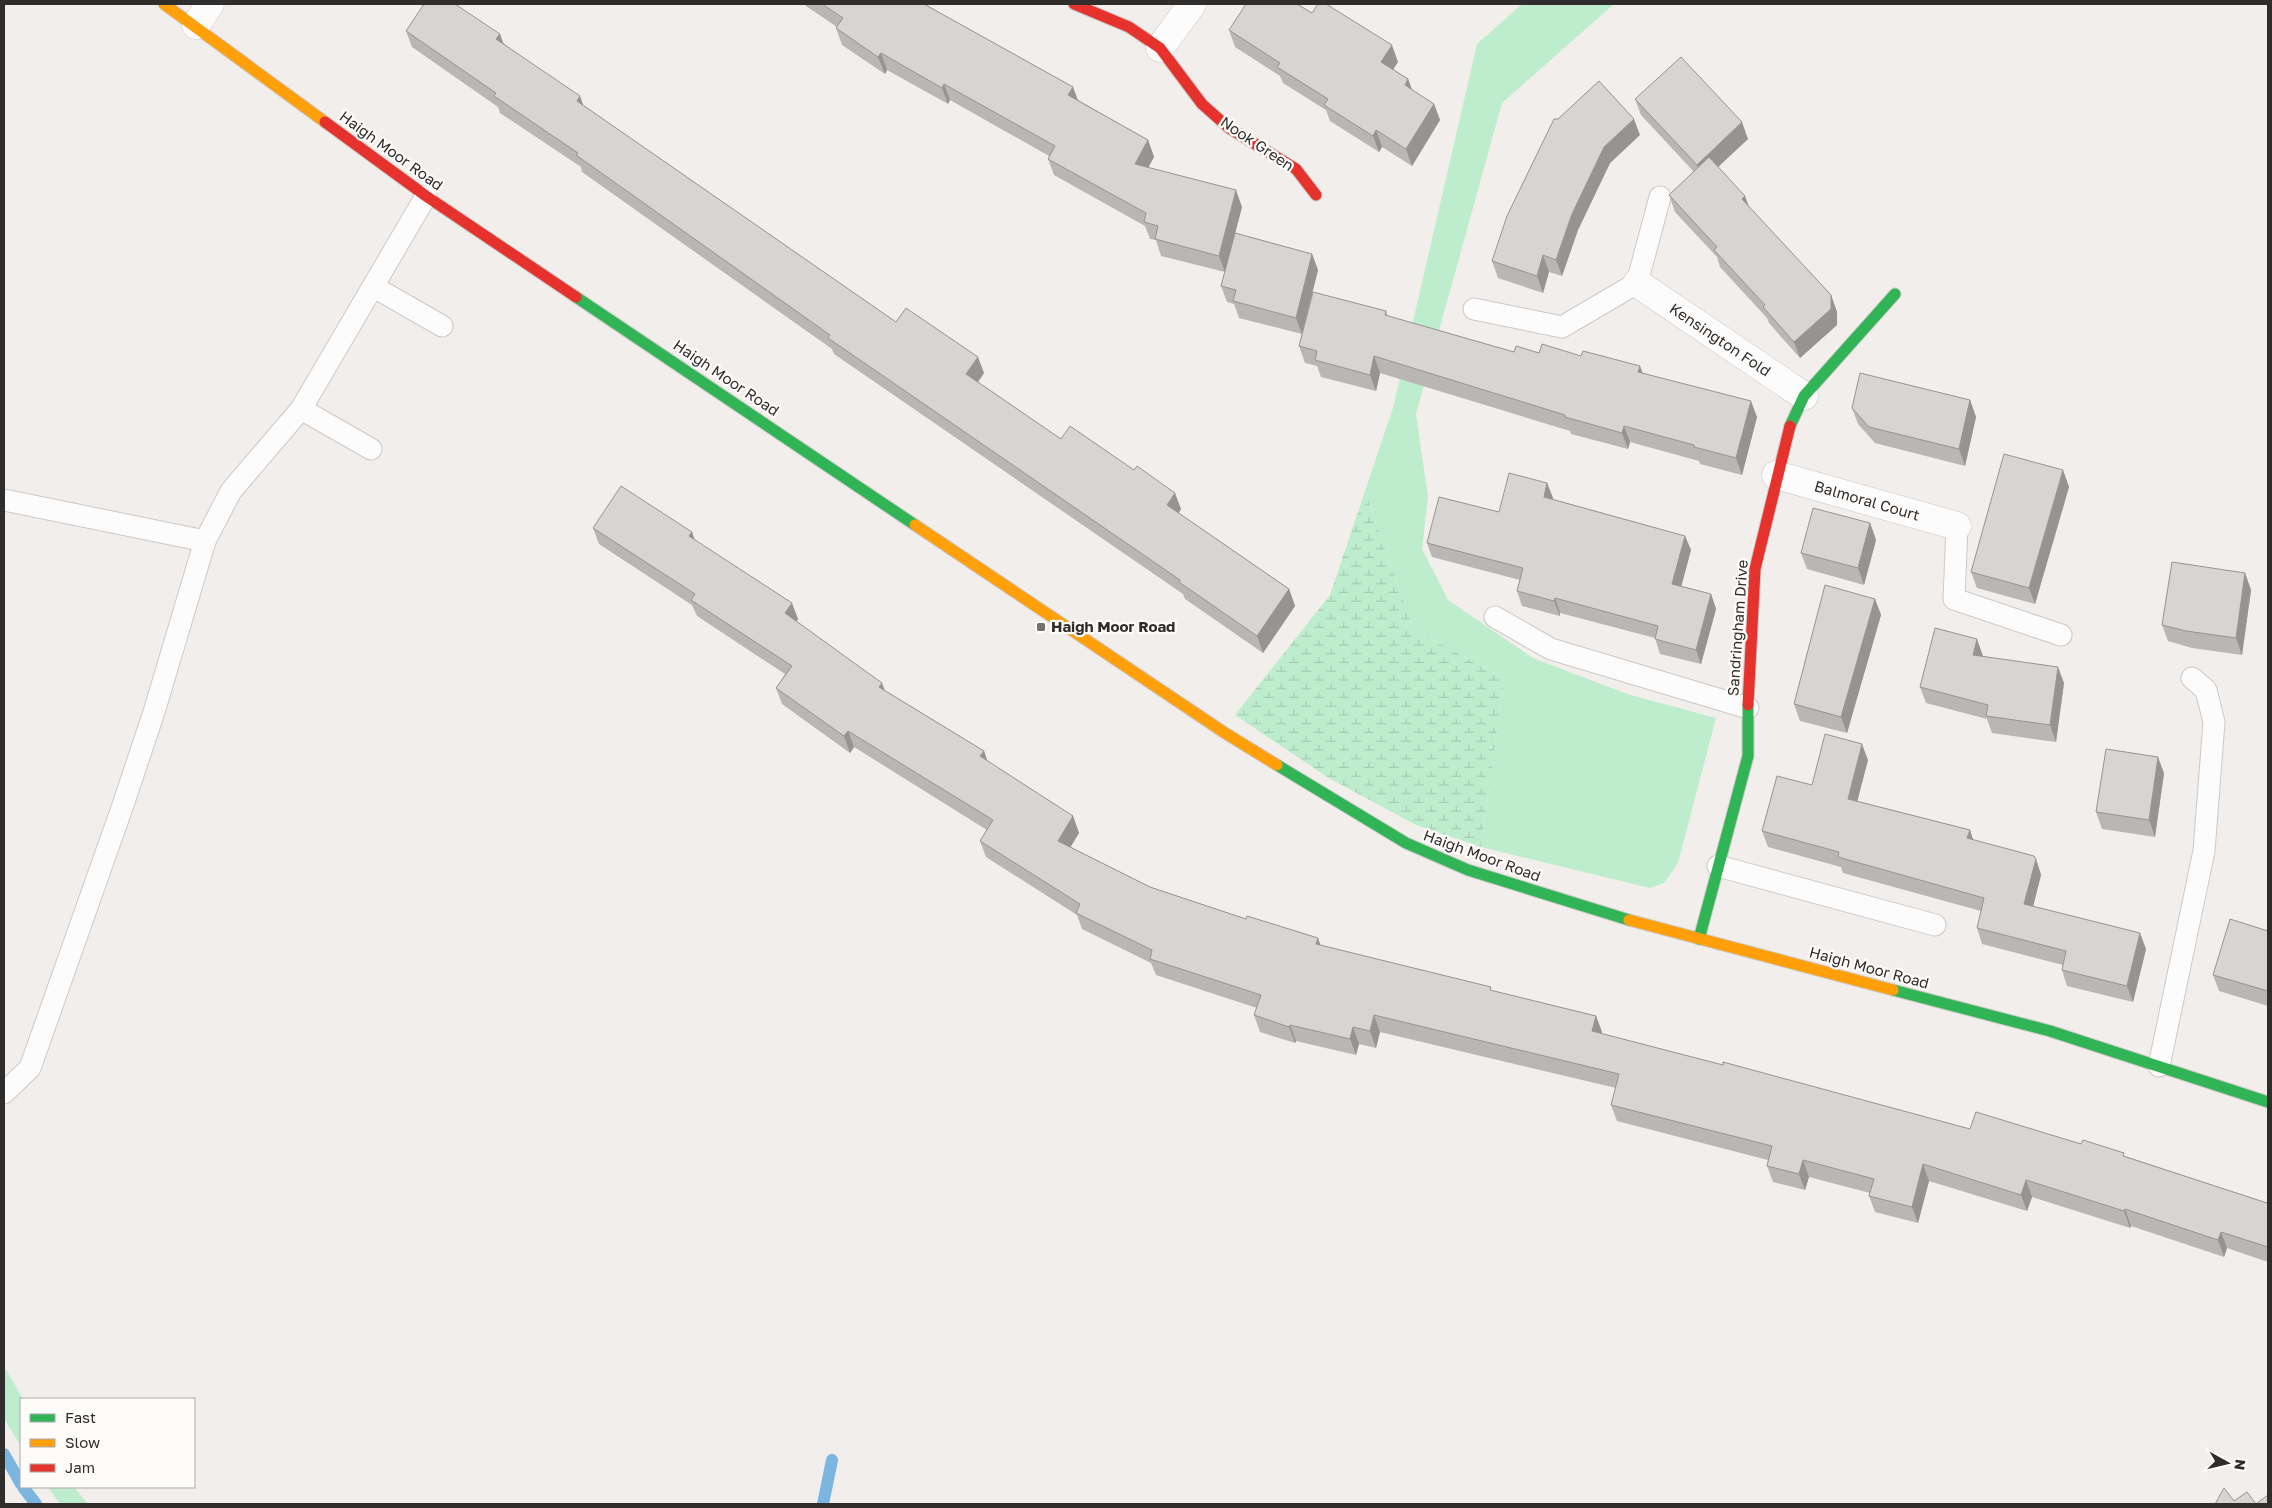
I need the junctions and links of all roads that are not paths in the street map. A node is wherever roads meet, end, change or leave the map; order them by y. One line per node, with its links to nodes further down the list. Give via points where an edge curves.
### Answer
1 (164, 4): 4 (street, Haigh Moor Road)
2 (1074, 4): 5 (street, Nook Green, via 1129,27)
3 (1192, 4): 5 (street)
4 (203, 15): 7 (street, Haigh Moor Road)
5 (1160, 48): 6 (street, Nook Green, via 1202,104 1228,128 1296,169)
6 (1316, 195)
7 (426, 196): 10 (lane); 27 (street, Haigh Moor Road, via 1217,727 1406,843 1468,870)
8 (1660, 197): 9 (lane)
9 (1637, 284): 12 (lane, via 1562,327); 14 (street, Kensington Fold)
10 (374, 287): 13 (lane); 15 (lane)
11 (1895, 294): 14 (street, Sandringham Drive)
12 (1474, 308)
13 (442, 326)
14 (1804, 396): 17 (street, Sandringham Drive, via 1788,432)
15 (301, 409): 16 (lane); 20 (lane, via 231,491)
16 (372, 449)
17 (1776, 475): 19 (street, Balmoral Court); 24 (street, Sandringham Drive, via 1755,569)
18 (4, 500): 20 (lane)
19 (1957, 526): 22 (lane, via 1954,599)
20 (205, 541): 29 (lane, via 154,712 30,1068)
21 (1495, 617): 24 (lane, via 1551,649)
22 (2061, 635)
23 (2192, 678): 28 (lane, via 2206,690 2214,722 2205,841)
24 (1748, 708): 25 (street, Sandringham Drive, via 1748,756)
25 (1718, 866): 26 (lane); 27 (street, Sandringham Drive)
26 (1935, 925)
27 (1699, 939): 28 (street, Haigh Moor Road, via 2050,1031)
28 (2158, 1066): 30 (street, Haigh Moor Road)
29 (4, 1093)
30 (2268, 1102)

